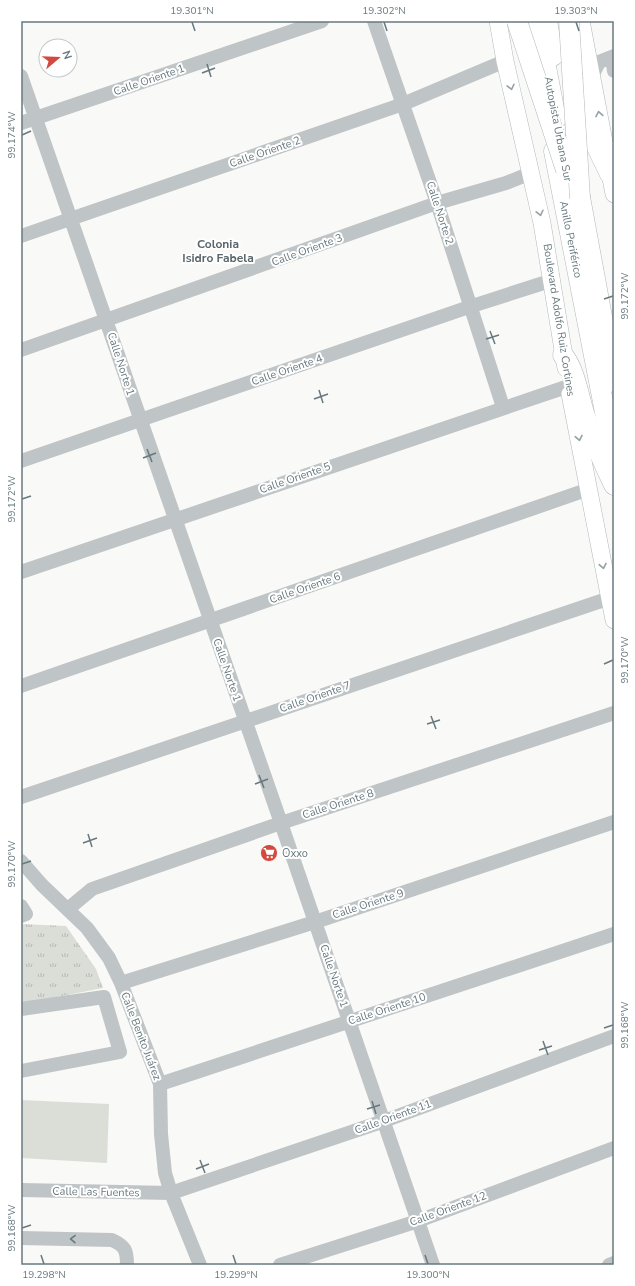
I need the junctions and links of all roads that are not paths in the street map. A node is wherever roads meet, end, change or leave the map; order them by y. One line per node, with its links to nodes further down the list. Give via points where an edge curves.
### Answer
1 (322, 21): 17 (street, Calle Oriente 1)
2 (374, 21): 16 (street, Calle Norte 2)
3 (498, 21): 12 (main road, Boulevard Adolfo Ruiz Cortines)
4 (517, 21): 19 (highway, bridge)
5 (529, 21): 37 (highway, Anillo Periférico)
6 (538, 21): 19 (highway, Autopista Urbana Sur, bridge)
7 (547, 21): 22 (highway, Autopista Urbana Sur, bridge)
8 (558, 21): 21 (highway, via 591,135); 28 (highway)
9 (569, 21): 22 (highway, bridge)
10 (581, 21): 15 (main road)
11 (613, 56): 13 (street); 15 (street, via 599,62)
12 (505, 61): 16 (street, Calle Oriente 2); 26 (main road, Boulevard Adolfo Ruiz Cortines, one-way to 26)
13 (614, 71)
14 (21, 76): 17 (street, Calle Norte 1)
15 (592, 76): 21 (main road, one-way to 15)
16 (403, 104): 23 (street, Calle Norte 2); 24 (street, Calle Oriente 2)
17 (36, 118): 18 (street, Calle Oriente 1); 24 (street, Calle Norte 1)
18 (21, 123)
19 (566, 170): 36 (highway, Autopista Urbana Sur)
20 (526, 175): 23 (street, Calle Oriente 3)
21 (613, 182)
22 (580, 198): 32 (highway, Autopista Urbana Sur)
23 (437, 203): 27 (street, Calle Norte 2); 29 (street, Calle Oriente 3)
24 (71, 219): 25 (street, Calle Oriente 2); 29 (street, Calle Norte 1)
25 (21, 236)
26 (553, 280): 27 (street, Calle Oriente 4); 31 (main road, Boulevard Adolfo Ruiz Cortines)
27 (469, 307): 34 (street, Calle Norte 2); 35 (street, Calle Oriente 4)
28 (614, 313)
29 (107, 321): 30 (street, Calle Oriente 3); 35 (street, Calle Norte 1)
30 (21, 350)
31 (563, 354): 33 (main road, Boulevard Adolfo Ruiz Cortines); 39 (highway, via 571,365 585,415)
32 (614, 382)
33 (569, 386): 34 (street, Calle Oriente 5); 40 (main road, Boulevard Adolfo Ruiz Cortines, one-way to 40)
34 (503, 407): 41 (street, Calle Oriente 5)
35 (140, 420): 38 (street, Calle Oriente 4); 41 (street, Calle Norte 1)
36 (614, 426)
37 (614, 458)
38 (21, 461)
39 (614, 485)
40 (589, 490): 43 (main road, Boulevard Adolfo Ruiz Cortines, one-way to 43); 44 (street, Calle Oriente 6)
41 (174, 520): 42 (street, Calle Oriente 5); 44 (street, Calle Norte 1)
42 (21, 572)
43 (610, 598): 45 (main road, Boulevard Adolfo Ruiz Cortines); 48 (street, Calle Oriente 7)
44 (210, 620): 46 (street, Calle Oriente 6); 48 (street, Calle Norte 1)
45 (614, 620)
46 (21, 686)
47 (614, 713): 51 (street, Calle Oriente 8)
48 (245, 721): 49 (street, Calle Oriente 7); 51 (street, Calle Norte 1)
49 (21, 797)
50 (614, 822): 54 (street, Calle Oriente 9)
51 (281, 823): 53 (street, Calle Oriente 8, via 92,889); 54 (street, Calle Norte 1)
52 (21, 861): 53 (street, Calle Benito Juárez)
53 (68, 909): 56 (street, Calle Benito Juárez, via 87,928 109,958)
54 (315, 922): 56 (street, Calle Oriente 9); 58 (street, Calle Norte 1)
55 (614, 934): 58 (street, Calle Oriente 10)
56 (121, 983): 61 (street, Calle Benito Juárez)
57 (21, 1009): 60 (street, via 104,997 120,1052)
58 (349, 1021): 61 (street, Calle Oriente 10); 62 (street, Calle Norte 1)
59 (614, 1036): 62 (street, Calle Oriente 11)
60 (21, 1071)
61 (160, 1084): 65 (street, Calle Benito Juárez, via 161,1134 165,1173)
62 (384, 1121): 65 (street, Calle Oriente 11); 66 (street, Calle Norte 1)
63 (614, 1148): 66 (street, Calle Oriente 12)
64 (21, 1190): 65 (street, Calle Las Fuentes)
65 (171, 1193): 70 (street, Calle Benito Juárez)
66 (418, 1221): 71 (street, Calle Oriente 12); 72 (street, Calle Norte 1)
67 (21, 1238): 69 (street, one-way to 67, via 127,1254 122,1245 112,1240)
68 (614, 1263): 73 (street)
69 (127, 1265)
70 (200, 1265)
71 (280, 1265)
72 (433, 1265)
73 (608, 1265)

